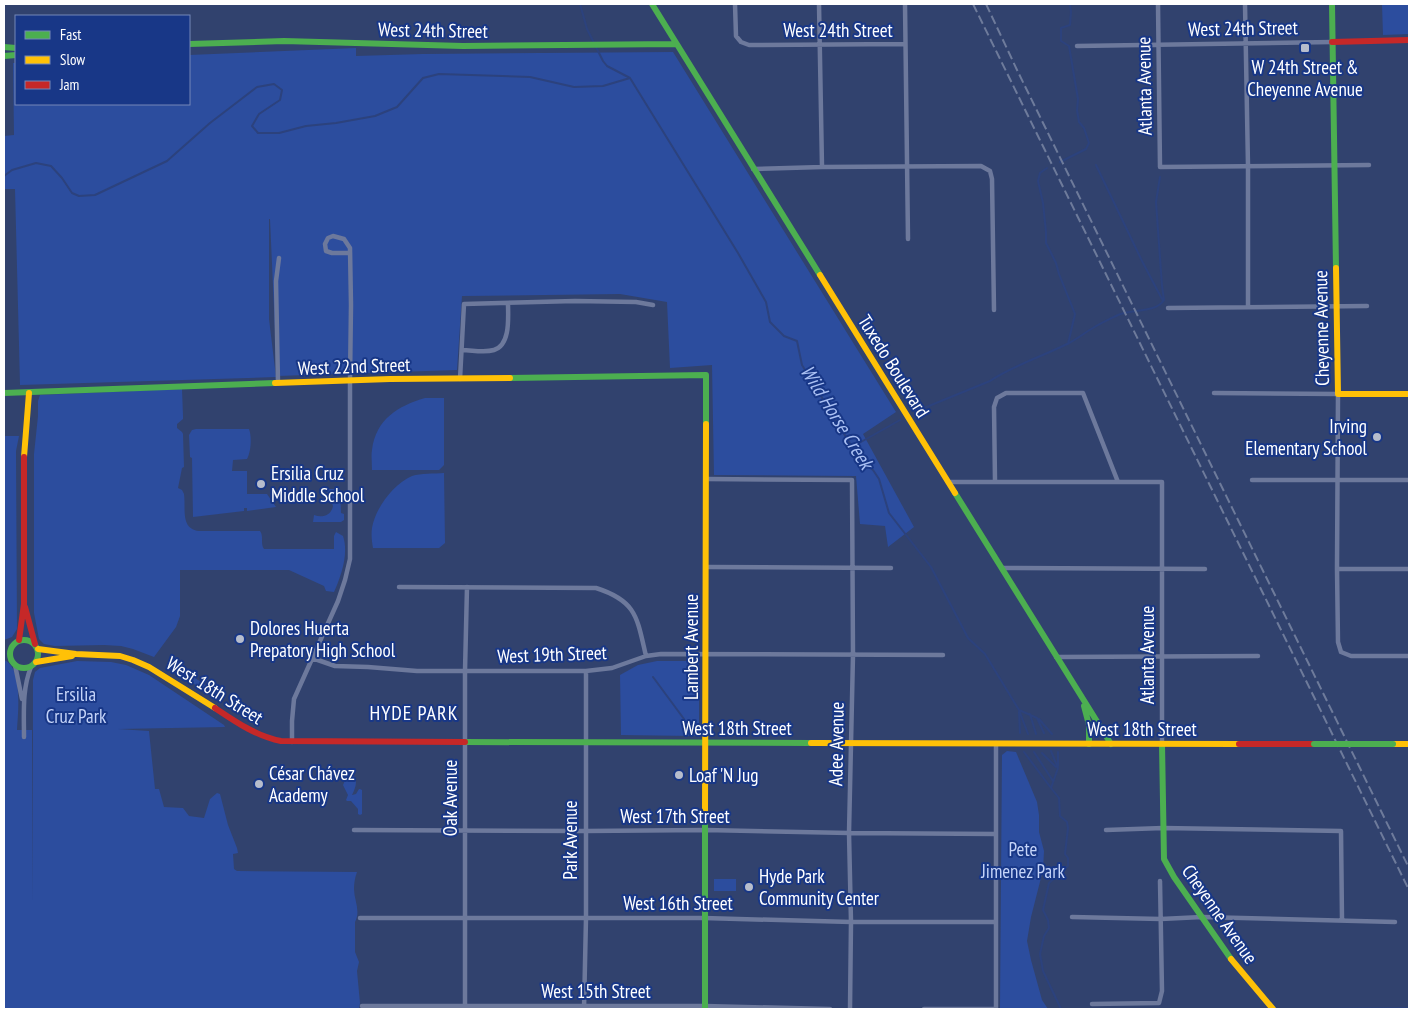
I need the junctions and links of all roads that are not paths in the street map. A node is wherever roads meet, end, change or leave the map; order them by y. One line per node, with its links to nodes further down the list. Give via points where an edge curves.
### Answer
1 (652, 4): 12 (street, Tuxedo Boulevard)
2 (735, 4): 15 (street, West 24th Street, via 736,36 749,46)
3 (819, 4): 15 (street)
4 (905, 4): 13 (street)
5 (1158, 4): 14 (street, Atlanta Avenue)
6 (1245, 4): 10 (street)
7 (1332, 4): 9 (street, Cheyenne Avenue)
8 (1409, 40): 9 (street, West 24th Street)
9 (1332, 42): 10 (street, West 24th Street); 17 (street, Cheyenne Avenue)
10 (1246, 43): 14 (street, West 24th Street); 20 (street)
11 (190, 44): 12 (street, West 24th Street, via 284,41 445,46)
12 (676, 44): 22 (street, Tuxedo Boulevard)
13 (905, 44): 15 (street, West 24th Street); 19 (street)
14 (1159, 44): 16 (street, West 24th Street); 20 (street, Atlanta Avenue, via 1160,167)
15 (820, 46): 21 (street)
16 (1078, 46)
17 (1333, 165): 18 (street); 20 (street); 28 (street, Cheyenne Avenue)
18 (1369, 165)
19 (908, 166): 21 (street); 23 (street); 32 (street, via 981,166 990,171)
20 (1248, 166): 30 (street)
21 (822, 167): 22 (street)
22 (753, 169): 48 (street, Tuxedo Boulevard)
23 (908, 239)
24 (350, 253): 24 (street, via 326,251 328,238 333,236 344,240); 36 (street)
25 (279, 258): 37 (street, via 276,281)
26 (508, 303): 27 (street, via 575,301); 33 (street, via 506,332 500,347); 33 (street, via 464,304)
27 (653, 305)
28 (1336, 306): 29 (street); 30 (street); 41 (street, Cheyenne Avenue)
29 (1367, 306)
30 (1248, 307): 31 (street)
31 (1168, 308)
32 (994, 310)
33 (462, 350): 35 (street)
34 (706, 375): 35 (street, West 22nd Street); 43 (street, Lambert Avenue)
35 (460, 379): 36 (street, West 22nd Street)
36 (350, 380): 37 (street, West 22nd Street); 73 (street, via 350,559 338,601)
37 (278, 383): 39 (street, West 22nd Street)
38 (4, 393): 39 (street, West 22nd Street)
39 (29, 393): 60 (street, via 24,462)
40 (1214, 393): 41 (street)
41 (1338, 394): 42 (street); 45 (street, Cheyenne Avenue)
42 (1409, 394)
43 (706, 479): 50 (street, Lambert Avenue); 51 (street, Adee Avenue, via 852,480)
44 (1252, 480): 45 (street)
45 (1338, 480): 46 (street); 55 (street, Cheyenne Avenue)
46 (1409, 480)
47 (995, 481): 48 (street); 49 (street); 49 (street, via 994,407 997,398 1006,393 1083,393)
48 (948, 482): 53 (street, Tuxedo Boulevard)
49 (1118, 482): 57 (street, Atlanta Avenue, via 1162,482)
50 (707, 567): 51 (street); 64 (street, Lambert Avenue)
51 (853, 568): 52 (street); 66 (street, Adee Avenue)
52 (891, 568)
53 (1002, 568): 57 (street); 71 (street, Tuxedo Boulevard)
54 (1205, 569): 57 (street)
55 (1337, 569): 56 (street); 70 (street, Cheyenne Avenue, via 1338,642 1341,652 1351,656)
56 (1409, 569)
57 (1162, 570): 72 (street, Atlanta Avenue)
58 (399, 587): 59 (street)
59 (467, 587): 68 (street, via 596,588 612,593 625,602 637,619); 76 (street, Oak Avenue)
60 (24, 604): 61 (street, via 21,631); 63 (street)
61 (16, 642): 62 (street); 63 (street, via 27,640); 74 (street, via 10,652)
62 (4, 647)
63 (36, 647): 65 (street, West 18th Street); 75 (street, via 39,654)
64 (706, 654): 66 (street, West 19th Street); 68 (street, West 19th Street); 84 (street, Lambert Avenue)
65 (88, 655): 75 (street, West 18th Street, via 62,657); 81 (street, West 18th Street, via 117,655 136,660 252,732)
66 (852, 655): 67 (street, West 19th Street); 85 (street, Adee Avenue)
67 (943, 655)
68 (646, 656): 77 (street, West 19th Street, via 612,668)
69 (1258, 656): 72 (street)
70 (1409, 656)
71 (1056, 657): 72 (street); 78 (street, Tuxedo Boulevard)
72 (1162, 657): 89 (street, Atlanta Avenue)
73 (312, 658): 76 (street, West 19th Street, via 335,666); 81 (street, via 294,699)
74 (10, 661): 75 (street, via 23,668); 79 (street)
75 (33, 665): 79 (street, via 27,676)
76 (465, 671): 77 (street, West 19th Street); 82 (street, Oak Avenue)
77 (586, 671): 83 (street, Park Avenue)
78 (1082, 700): 87 (street, via 1088,720); 88 (street, Tuxedo Boulevard)
79 (24, 708): 80 (street)
80 (24, 737)
81 (292, 742): 82 (street, West 18th Street)
82 (466, 742): 83 (street, West 18th Street); 93 (street, Oak Avenue)
83 (586, 742): 84 (street, West 18th Street); 96 (street, Park Avenue)
84 (706, 742): 85 (street, West 18th Street); 94 (street, Lambert Avenue)
85 (851, 743): 86 (street, West 18th Street); 97 (street, Adee Avenue)
86 (996, 743): 87 (street, West 18th Street); 98 (street)
87 (1089, 744): 88 (street, West 18th Street)
88 (1111, 744): 89 (street, West 18th Street)
89 (1162, 744): 90 (street, West 18th Street, bridge); 91 (street, Atlanta Avenue)
90 (1409, 744)
91 (1164, 828): 95 (street); 105 (street, Cheyenne Avenue, via 1164,859); 107 (street, via 1341,831)
92 (354, 830): 93 (street, West 17th Street)
93 (465, 830): 96 (street, West 17th Street); 102 (street, Oak Avenue)
94 (706, 830): 96 (street, West 17th Street); 97 (street, West 17th Street); 104 (street, Lambert Avenue)
95 (1106, 830)
96 (585, 832): 103 (street, Park Avenue)
97 (849, 834): 98 (street, West 17th Street); 108 (street, Adee Avenue)
98 (996, 834): 109 (street)
99 (1160, 881): 106 (street)
100 (1072, 917): 106 (street)
101 (360, 918): 102 (street, West 16th Street)
102 (465, 918): 103 (street, West 16th Street); 113 (street, Oak Avenue)
103 (586, 918): 104 (street, West 16th Street); 114 (street, Park Avenue)
104 (704, 918): 108 (street, West 16th Street); 115 (street, Lambert Avenue)
105 (1202, 918): 106 (street); 107 (street); 120 (street, Cheyenne Avenue, via 1233,962)
106 (1161, 919): 111 (street, via 1160,1003)
107 (1342, 920): 110 (street)
108 (851, 922): 109 (street, West 16th Street); 117 (street, Adee Avenue)
109 (996, 922): 119 (street)
110 (1395, 922)
111 (1092, 1004)
112 (362, 1006): 113 (street, West 15th Street)
113 (465, 1007): 114 (street, West 15th Street)
114 (584, 1007): 115 (street, West 15th Street)
115 (705, 1007): 116 (street, West 15th Street)
116 (830, 1009)
117 (850, 1009)
118 (924, 1009): 119 (street)
119 (996, 1009)
120 (1273, 1009)

